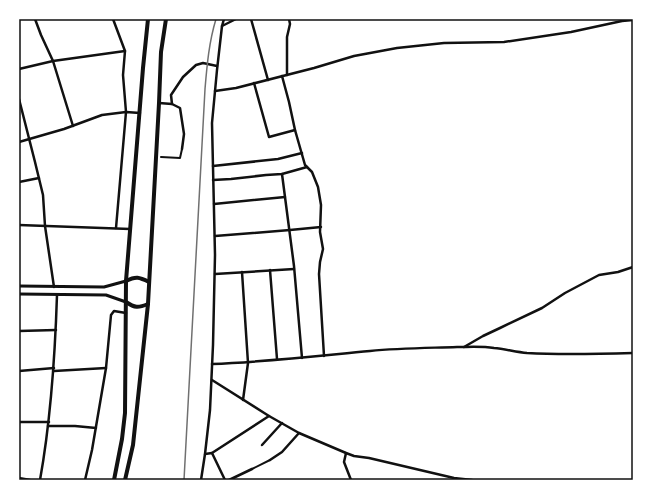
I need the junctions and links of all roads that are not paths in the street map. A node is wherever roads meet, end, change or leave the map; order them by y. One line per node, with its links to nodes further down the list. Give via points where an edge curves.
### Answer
1 (35, 19): 12 (street)
2 (113, 19): 11 (street)
3 (148, 19): 24 (highway)
4 (166, 19): 21 (highway, via 161,52)
5 (224, 19): 10 (street)
6 (236, 19): 10 (street)
7 (251, 19): 17 (street)
8 (289, 19): 15 (street, via 286,37)
9 (633, 20): 15 (street, via 504,42 444,43 398,48 354,56)
10 (222, 26): 13 (street)
11 (125, 51): 12 (street); 23 (street, via 123,75)
12 (53, 62): 14 (street); 25 (street)
13 (217, 66): 19 (street); 22 (street, via 203,63 196,65 171,95)
14 (19, 69)
15 (287, 75): 16 (street)
16 (282, 76): 17 (street); 26 (street)
17 (268, 80): 18 (street)
18 (254, 83): 19 (street); 26 (street, via 269,137)
19 (215, 92): 32 (street, via 212,123)
20 (19, 99): 27 (street)
21 (159, 103): 22 (street); 53 (highway)
22 (172, 104): 29 (street, via 180,108 184,134)
23 (126, 112): 24 (street); 25 (street, via 102,116); 43 (street)
24 (140, 113): 44 (highway)
25 (73, 126): 27 (street)
26 (295, 130): 30 (street)
27 (29, 139): 28 (street); 35 (street)
28 (19, 142)
29 (182, 149): 31 (street, via 180,158)
30 (302, 153): 32 (street, via 278,159); 33 (street)
31 (161, 157)
32 (213, 166): 36 (street)
33 (307, 167): 34 (street); 42 (street, via 318,187)
34 (282, 174): 36 (street); 38 (street)
35 (39, 178): 37 (street); 41 (street)
36 (213, 180): 39 (street)
37 (19, 182)
38 (285, 197): 39 (street); 45 (street)
39 (214, 204): 46 (street)
40 (19, 225): 41 (street)
41 (45, 226): 43 (street); 55 (street)
42 (321, 227): 45 (street); 65 (street, via 323,249 319,274)
43 (116, 228): 44 (street)
44 (130, 229): 52 (highway)
45 (290, 230): 46 (street); 48 (street)
46 (215, 236): 51 (street)
47 (633, 267): 63 (street, via 599,275 542,308)
48 (294, 268): 49 (street); 66 (street)
49 (270, 270): 50 (street); 67 (street)
50 (242, 272): 51 (street); 68 (street)
51 (215, 274): 69 (street)
52 (126, 281): 53 (highway, via 134,277); 55 (street, via 104,287); 58 (highway)
53 (149, 282): 59 (highway)
54 (19, 286): 55 (street)
55 (54, 287)
56 (19, 294): 57 (street)
57 (57, 295): 58 (street, via 106,295); 61 (street)
58 (126, 302): 59 (highway, via 140,308); 60 (highway)
59 (148, 304): 92 (highway, via 133,445)
60 (126, 313): 70 (street, via 114,311 111,315); 91 (highway, via 125,413)
61 (56, 330): 62 (street); 71 (street)
62 (19, 331)
63 (464, 347): 64 (street, via 493,347 525,353); 65 (street, via 409,348)
64 (633, 353)
65 (324, 356): 66 (street)
66 (302, 358): 67 (street)
67 (277, 360): 68 (street)
68 (248, 363): 69 (street); 74 (street)
69 (212, 364): 73 (street)
70 (106, 368): 71 (street); 79 (street)
71 (54, 370): 72 (street); 78 (street)
72 (19, 371)
73 (212, 380): 74 (street); 84 (street)
74 (243, 400): 75 (street)
75 (269, 416): 77 (street); 82 (street)
76 (19, 422): 78 (street)
77 (282, 423): 80 (street); 81 (street)
78 (49, 424): 79 (street); 89 (street)
79 (96, 428): 90 (street)
80 (299, 432): 83 (street); 85 (street, via 282,452)
81 (262, 445)
82 (212, 453): 84 (street); 94 (street)
83 (346, 453): 96 (street, via 344,462); 97 (street)
84 (205, 454): 93 (street)
85 (270, 460): 86 (street)
86 (252, 469): 95 (street)
87 (19, 478): 88 (street)
88 (30, 480)
89 (40, 480)
90 (85, 480)
91 (114, 480)
92 (125, 480)
93 (201, 480)
94 (225, 480)
95 (229, 480)
96 (351, 480)
97 (472, 480)

